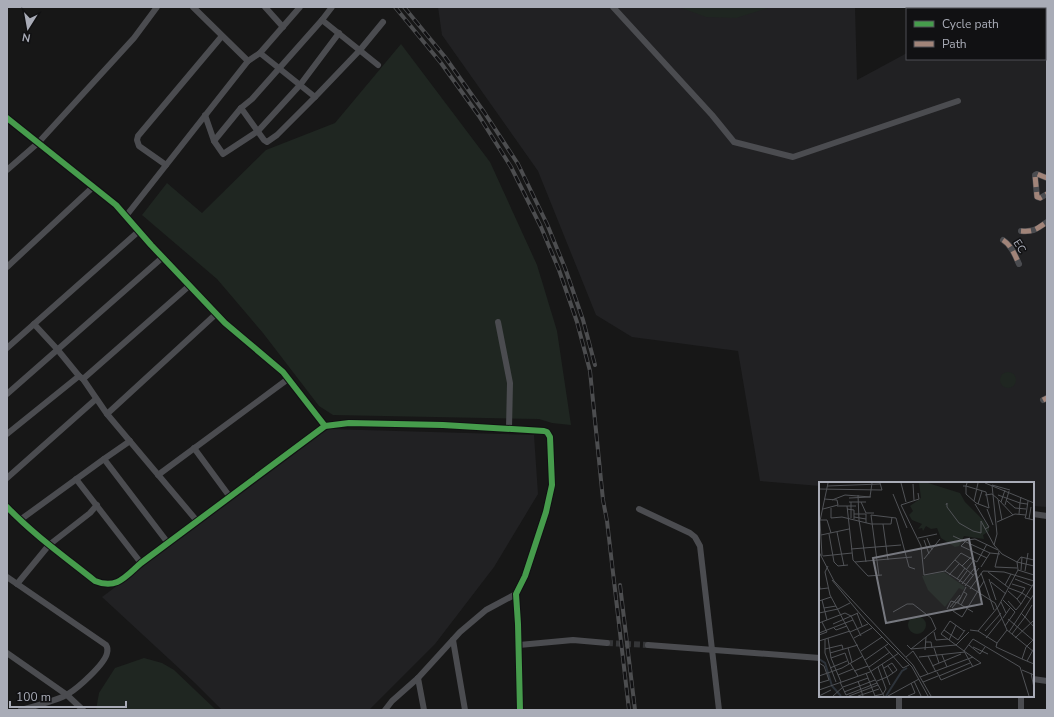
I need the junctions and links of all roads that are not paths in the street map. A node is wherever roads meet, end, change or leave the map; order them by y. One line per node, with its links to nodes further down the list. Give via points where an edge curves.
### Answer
1 (157, 7): 25 (street, via 134,38)
2 (193, 7): 11 (street)
3 (265, 7): 9 (street)
4 (300, 7): 9 (street)
5 (332, 7): 7 (street)
6 (613, 7): 19 (street, via 734,142 793,157)
7 (322, 20): 10 (street); 16 (street)
8 (383, 22): 12 (street)
9 (283, 27): 13 (street)
10 (339, 33): 12 (street); 17 (street)
11 (222, 36): 14 (street); 26 (street, via 138,136 139,146)
12 (360, 50): 15 (street); 18 (street)
13 (260, 53): 14 (street); 16 (street)
14 (248, 61): 21 (street)
15 (378, 65)
16 (279, 68): 17 (street); 20 (street)
17 (300, 85): 18 (street); 23 (street)
18 (315, 98): 23 (street, via 269,141 265,141)
19 (958, 101)
20 (241, 108): 23 (street); 24 (street)
21 (205, 115): 24 (street); 26 (street)
22 (7, 118): 25 (street)
23 (258, 131): 24 (street, via 223,154)
24 (214, 142)
25 (38, 143): 27 (street); 29 (street)
26 (166, 165): 31 (street)
27 (7, 170)
28 (1047, 178): 30 (street, via 1035,175 1037,197)
29 (94, 187): 31 (street); 38 (street)
30 (1047, 194)
31 (126, 216): 33 (street)
32 (1047, 222): 34 (street, via 1037,230)
33 (139, 231): 36 (street); 42 (street)
34 (1021, 231)
35 (1003, 240): 37 (street, EC)
36 (162, 257): 39 (street); 44 (street)
37 (1019, 264)
38 (7, 267)
39 (189, 286): 40 (street); 45 (street)
40 (216, 314): 46 (street); 49 (street)
41 (498, 322): 51 (street, via 510,383)
42 (34, 324): 43 (street); 44 (street)
43 (7, 348)
44 (57, 349): 45 (street); 47 (street)
45 (81, 378): 48 (street); 52 (street)
46 (288, 379): 50 (street); 54 (street)
47 (7, 394)
48 (96, 399): 49 (street); 57 (street)
49 (107, 414): 53 (street)
50 (325, 426): 51 (street, via 349,423 442,424); 59 (street)
51 (508, 428): 72 (street, via 547,432 550,437 551,457 552,485 546,512 525,576)
52 (7, 434)
53 (130, 441): 55 (street); 56 (street)
54 (194, 448): 56 (street); 59 (street)
55 (104, 459): 58 (street); 67 (street)
56 (158, 475): 66 (street)
57 (7, 478)
58 (76, 480): 60 (street); 65 (street)
59 (230, 497): 66 (street)
60 (97, 505): 68 (street); 69 (street)
61 (7, 507): 65 (street)
62 (639, 509): 77 (street, via 690,533 698,542)
63 (1034, 514): 64 (street)
64 (1047, 516)
65 (20, 520): 68 (street)
66 (197, 521): 67 (street)
67 (168, 543): 69 (street)
68 (49, 545): 69 (street, via 103,584 116,584); 71 (street)
69 (142, 563)
70 (7, 577): 71 (street)
71 (17, 584): 83 (street, via 108,648 104,660 84,682)
72 (516, 594): 73 (street, via 486,610); 75 (street)
73 (453, 640): 80 (street); 90 (street)
74 (607, 643): 75 (street, via 574,640)
75 (518, 645): 91 (street)
76 (648, 645): 77 (street)
77 (711, 649): 79 (street); 92 (street)
78 (7, 653): 83 (street)
79 (819, 658)
80 (418, 678): 86 (street); 89 (street)
81 (1034, 680): 82 (street)
82 (1047, 681)
83 (67, 695): 87 (street); 88 (street)
84 (899, 697): 93 (street)
85 (1021, 697): 94 (street)
86 (386, 709)
87 (21, 710)
88 (83, 710)
89 (424, 710)
90 (465, 710)
91 (520, 710)
92 (719, 710)
93 (899, 710)
94 (1022, 710)

